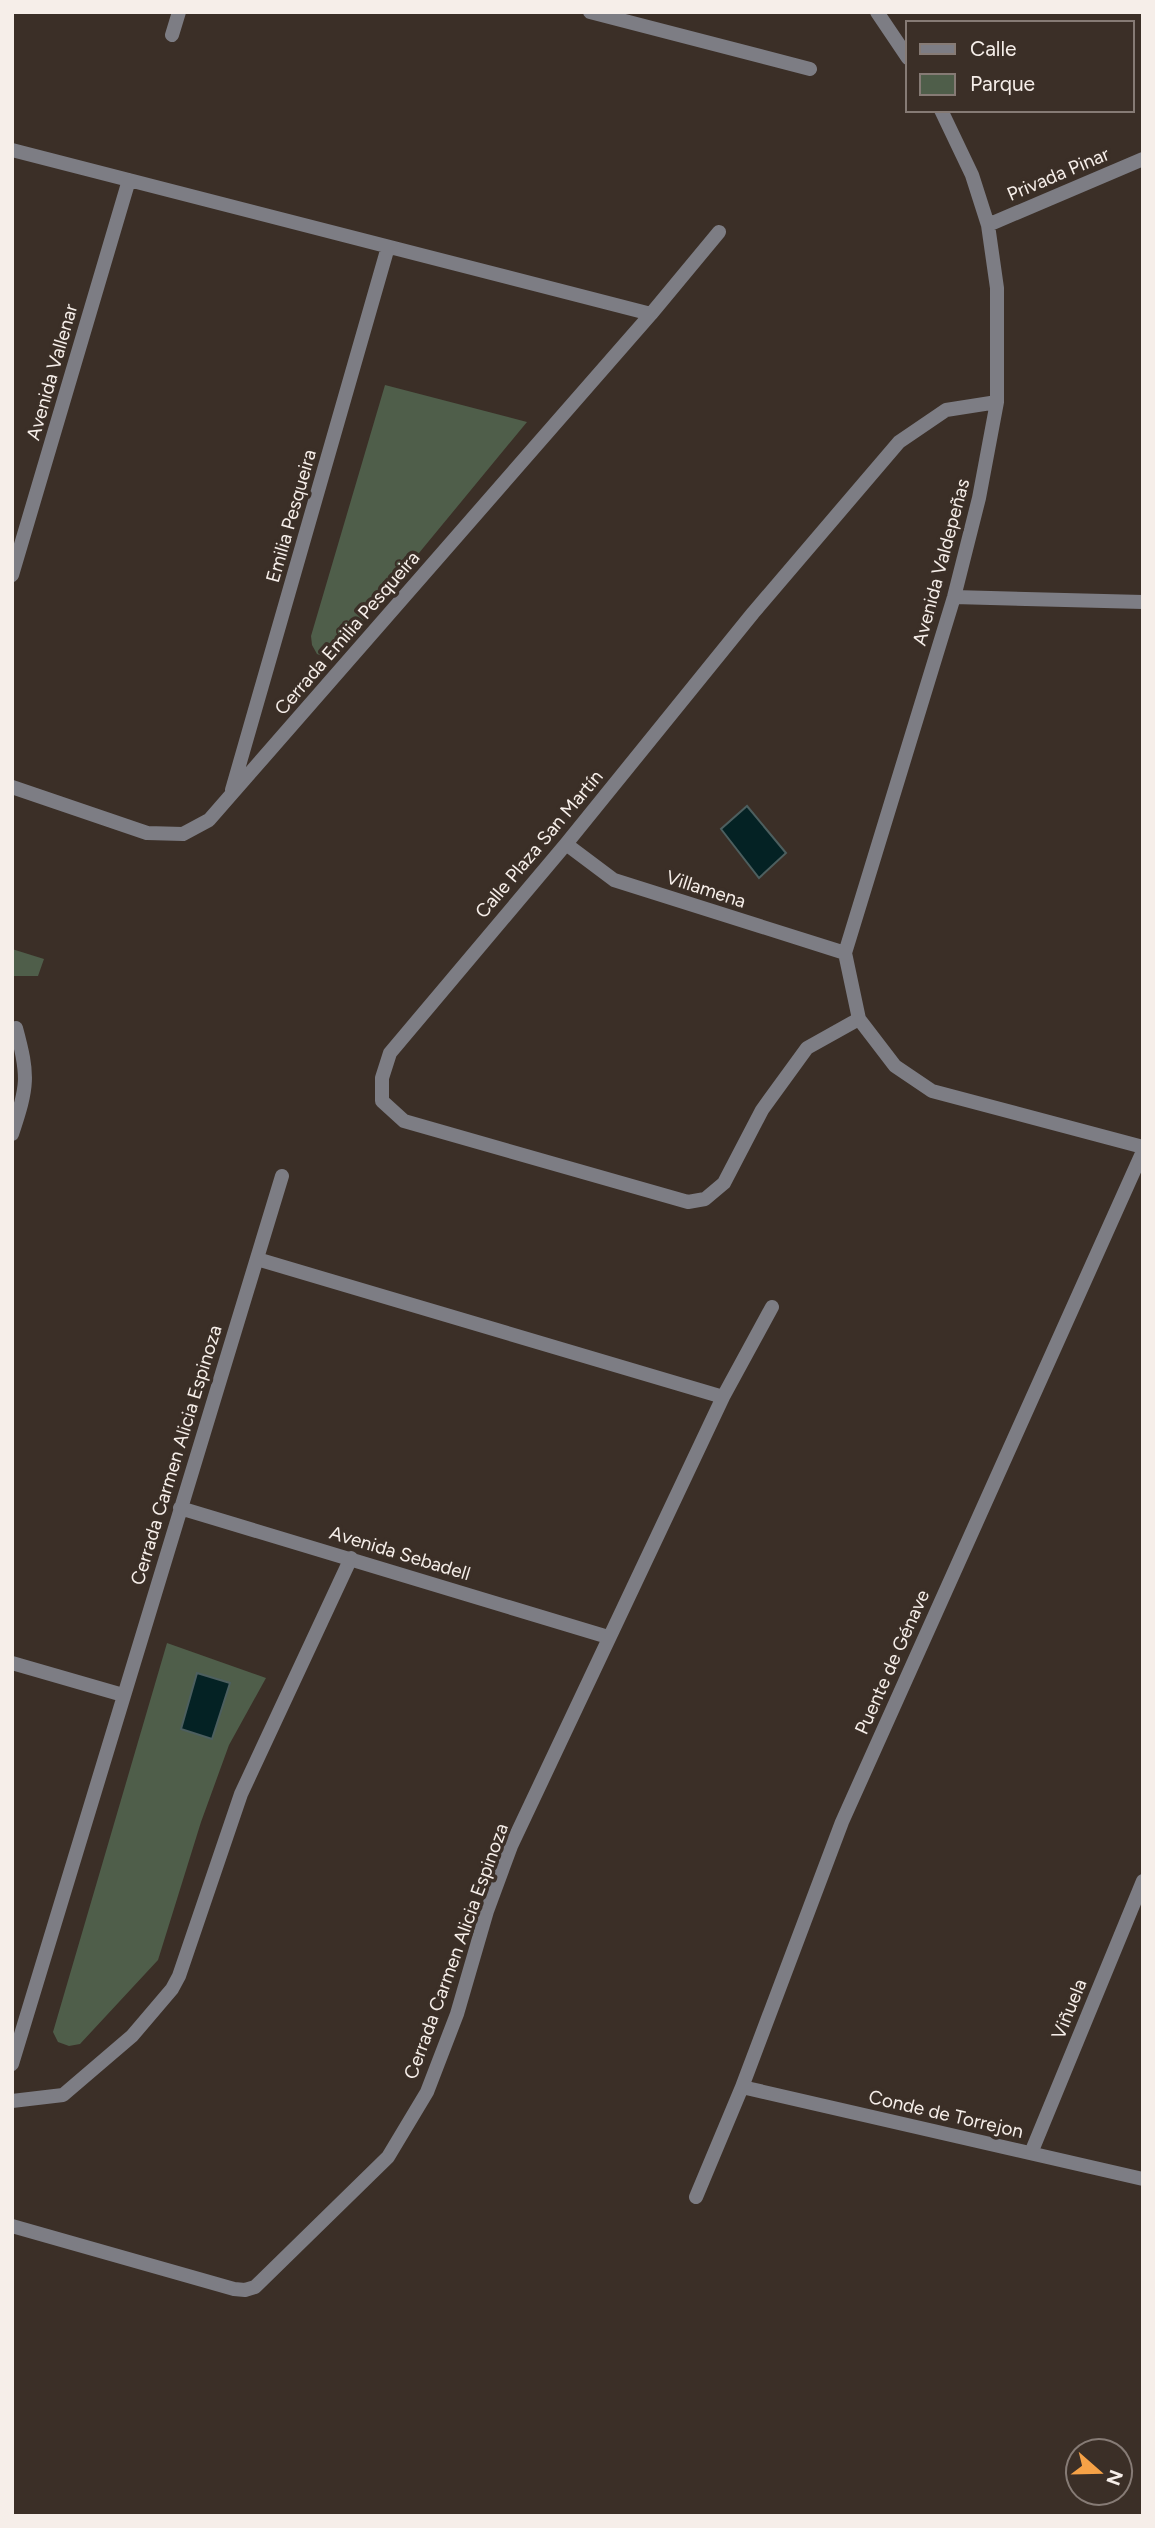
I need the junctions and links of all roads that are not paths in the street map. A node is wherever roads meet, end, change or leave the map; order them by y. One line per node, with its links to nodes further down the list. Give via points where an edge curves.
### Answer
1 (179, 12): 4 (street)
2 (590, 12): 6 (street)
3 (877, 12): 5 (street)
4 (172, 36)
5 (906, 55)
6 (810, 69)
7 (942, 112): 11 (street, Avenida Valdepeñas, via 972,175)
8 (12, 150): 10 (street)
9 (1143, 159): 11 (street, Privada Pinar)
10 (129, 180): 13 (street); 16 (street, Avenida Vallenar)
11 (988, 225): 15 (street, Avenida Valdepeñas, via 997,288)
12 (719, 232): 14 (street, Cerrada Emilia Pesqueira)
13 (388, 247): 14 (street); 20 (street, Emilia Pesqueira)
14 (651, 314): 20 (street, Cerrada Emilia Pesqueira)
15 (997, 402): 17 (street, Avenida Valdepeñas); 21 (street, Calle Plaza San Martín, via 946,410 899,442)
16 (12, 575)
17 (954, 597): 18 (street); 22 (street, Avenida Valdepeñas)
18 (1143, 602)
19 (12, 787): 20 (street, Cerrada Emilia Pesqueira, via 147,833 183,834 209,820)
20 (230, 796)
21 (566, 844): 22 (street, Villamena, via 614,880); 23 (street, Calle Plaza San Martín, via 390,1054 382,1077 382,1101 404,1121 688,1202 705,1199 723,1182 762,1110 807,1048)
22 (845, 953): 23 (street, Avenida Valdepeñas)
23 (859, 1019): 26 (street, Avenida Valdepeñas, via 895,1066 932,1091)
24 (16, 1028): 25 (street, via 26,1064 25,1095)
25 (12, 1134)
26 (1143, 1149): 38 (street, Puente de Génave, via 842,1822)
27 (282, 1176): 28 (street, Cerrada Carmen Alicia Espinoza)
28 (257, 1259): 30 (street); 31 (street, Cerrada Carmen Alicia Espinoza)
29 (772, 1307): 30 (street, Cerrada Carmen Alicia Espinoza)
30 (723, 1397): 33 (street, Cerrada Carmen Alicia Espinoza)
31 (180, 1508): 32 (street, Avenida Sebadell); 35 (street, Cerrada Carmen Alicia Espinoza)
32 (351, 1558): 33 (street, Avenida Sebadell); 39 (street, via 241,1794 172,1989 132,2036 64,2095)
33 (608, 1637): 43 (street, Cerrada Carmen Alicia Espinoza, via 511,1846 457,2014 426,2092 388,2157 255,2287 245,2290)
34 (12, 1662): 35 (street)
35 (123, 1695): 37 (street, Cerrada Carmen Alicia Espinoza)
36 (1143, 1881): 40 (street, Viñuela)
37 (12, 2064)
38 (741, 2087): 40 (street, Conde de Torrejon); 42 (street, Puente de Génave)
39 (12, 2101)
40 (1031, 2153): 41 (street, Conde de Torrejon)
41 (1143, 2179)
42 (696, 2197)
43 (12, 2226)

